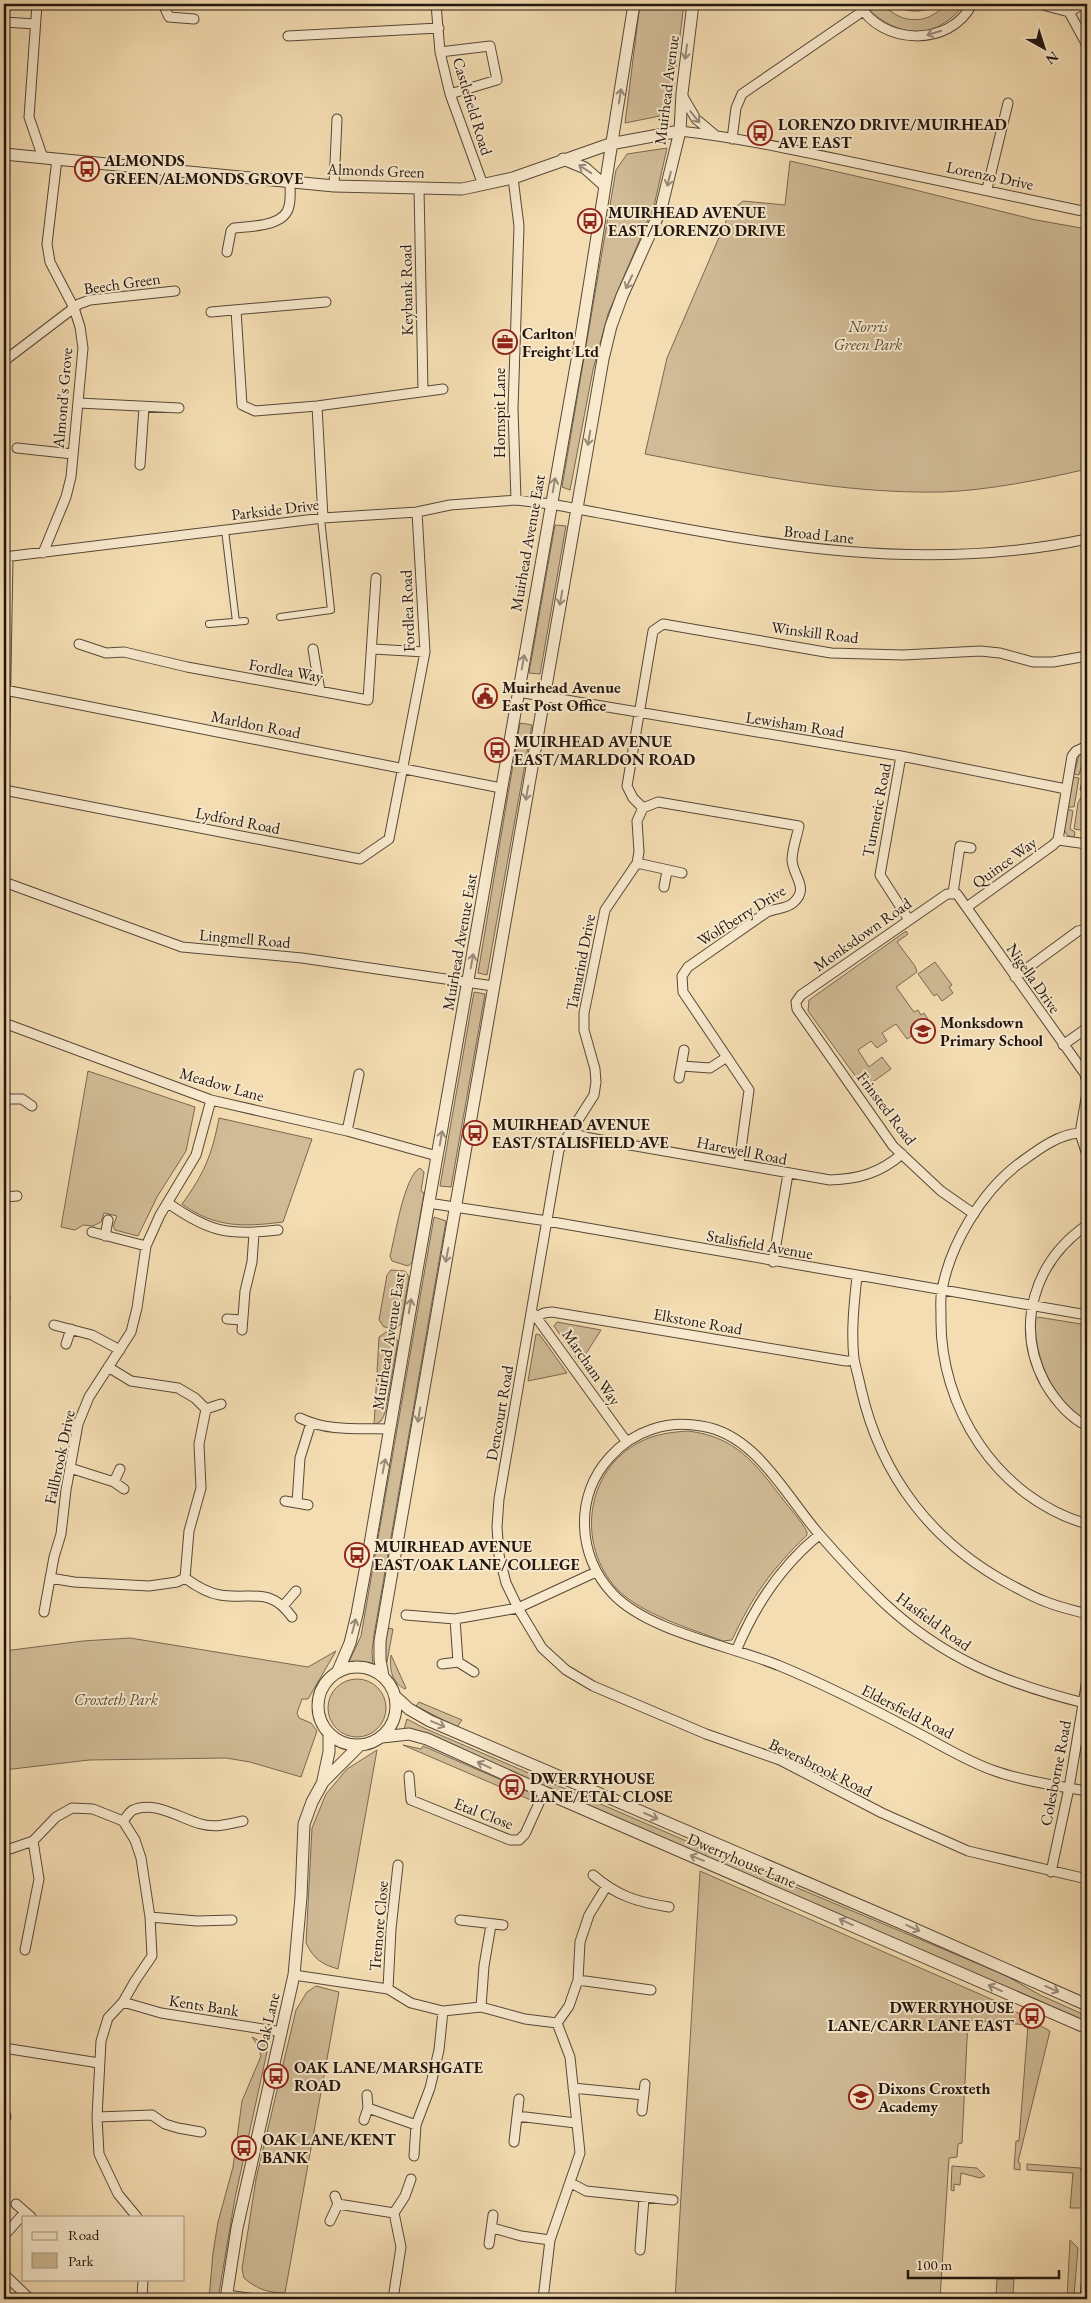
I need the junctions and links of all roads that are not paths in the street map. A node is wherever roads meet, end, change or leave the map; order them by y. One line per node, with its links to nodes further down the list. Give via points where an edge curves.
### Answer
1 (37, 4): 13 (street)
2 (163, 4): 11 (street, via 169,17)
3 (436, 4): 14 (street, Castlefield Road)
4 (634, 4): 25 (street, one-way to 4)
5 (693, 4): 18 (street, Muirhead Avenue, one-way to 18)
6 (972, 4): 9 (street, one-way to 9, via 956,22 938,33 918,37 884,28)
7 (1039, 4): 10 (street)
8 (1083, 4): 10 (street)
9 (861, 8): 24 (street, via 742,94 736,108)
10 (1068, 12): 16 (street)
11 (194, 19)
12 (4, 22): 13 (street)
13 (34, 24): 27 (street, via 29,117)
14 (439, 28): 15 (street); 17 (street, Castlefield Road)
15 (288, 36)
16 (1087, 45)
17 (440, 52): 19 (street, Castlefield Road); 19 (street, via 490,46 497,80)
18 (682, 93): 22 (street, Muirhead Avenue); 23 (street, one-way to 23, via 696,119)
19 (450, 94): 34 (street, Castlefield Road)
20 (1008, 103): 36 (street)
21 (336, 119): 33 (street)
22 (680, 131): 23 (street, Lorenzo Drive); 25 (street, Almonds Green); 56 (street, Muirhead Avenue, one-way to 56, via 661,209 611,326)
23 (716, 135): 24 (street, Lorenzo Drive)
24 (732, 140): 36 (street, Lorenzo Drive)
25 (610, 144): 29 (street, Almonds Green); 32 (street)
26 (4, 154): 27 (street, Almonds Green)
27 (43, 158): 28 (street, Almonds Green)
28 (57, 159): 31 (street, Almonds Green); 41 (street, Almond's Grove, via 47,244 50,262)
29 (563, 159): 30 (street, Almonds Green); 32 (street, one-way to 29, via 585,168)
30 (513, 178): 34 (street, Almonds Green); 54 (street, Hornspit Lane, via 519,226 513,410)
31 (290, 182): 33 (street, Almonds Green); 38 (street, via 290,205 285,216 272,222 234,228)
32 (604, 185): 55 (street, Muirhead Avenue East, one-way to 32)
33 (334, 186): 35 (street, Almonds Green)
34 (483, 186): 35 (street, Almonds Green)
35 (419, 188): 46 (street, Keybank Road)
36 (987, 189): 37 (street, Lorenzo Drive)
37 (1087, 212)
38 (227, 252)
39 (175, 291): 41 (street, Beech Green, via 90,300)
40 (326, 302): 42 (street)
41 (74, 308): 44 (street, Beech Green); 47 (street, Almond's Grove, via 83,348)
42 (236, 310): 43 (street); 48 (street, via 242,405 255,411)
43 (211, 312)
44 (4, 361)
45 (443, 389): 46 (street)
46 (423, 391): 48 (street)
47 (79, 403): 49 (street); 52 (street, Almond's Grove)
48 (317, 406): 58 (street)
49 (144, 407): 50 (street); 53 (street)
50 (179, 408)
51 (18, 448): 52 (street)
52 (73, 454): 61 (street, Almond's Grove, via 66,497)
53 (140, 465)
54 (516, 500): 55 (street, Parkside Drive); 57 (street, Parkside Drive, via 450,504)
55 (551, 504): 56 (street, Broad Lane); 75 (street, Muirhead Avenue East, one-way to 55)
56 (576, 509): 60 (street, Broad Lane, via 785,546 869,555 998,552); 76 (street, one-way to 76)
57 (417, 512): 58 (street, Parkside Drive); 71 (street, Fordlea Road)
58 (322, 518): 59 (street, Parkside Drive); 64 (street, via 332,610)
59 (225, 530): 61 (street, Parkside Drive); 66 (street)
60 (1087, 539)
61 (43, 553): 62 (street, Parkside Drive)
62 (6, 557): 73 (street)
63 (376, 578): 70 (street, Fordlea Way)
64 (280, 617)
65 (245, 621): 66 (street)
66 (236, 622): 67 (street)
67 (209, 624)
68 (80, 644): 74 (street, Fordlea Way, via 106,654 124,652)
69 (313, 649): 74 (street)
70 (373, 649): 71 (street); 74 (street, Fordlea Way, via 368,700)
71 (425, 652): 80 (street, Fordlea Road)
72 (1087, 656): 77 (street, Winskill Road, via 1033,662 980,651 903,655 831,653 662,624 653,631)
73 (6, 690): 80 (street, Marldon Road); 81 (street)
74 (320, 691)
75 (518, 692): 76 (street, Lewisham Road); 82 (street, Muirhead Avenue East)
76 (543, 697): 77 (street, Lewisham Road); 99 (street, one-way to 99)
77 (641, 713): 79 (street, Lewisham Road); 84 (street, via 627,786)
78 (1087, 746): 83 (street, via 1072,756)
79 (901, 756): 83 (street, Lewisham Road); 95 (street, Turmeric Road, via 880,875)
80 (404, 768): 81 (street, Lydford Road, via 389,839 360,860); 82 (street, Marldon Road)
81 (4, 788)
82 (501, 788): 98 (street, Muirhead Avenue East, one-way to 82)
83 (1066, 789): 85 (street)
84 (642, 808): 88 (street, via 637,821 640,852); 105 (street, Wolfberry Drive, via 658,802 800,826 792,860 801,881 798,896 787,907 768,912 688,966 682,976 683,992)
85 (1058, 840): 86 (street); 94 (street, Quince Way)
86 (1087, 844)
87 (972, 848): 93 (street, via 960,846)
88 (637, 863): 89 (street); 114 (street, Tamarind Drive, via 604,910 584,1012 584,1030 596,1082 594,1095)
89 (667, 871): 90 (street); 92 (street)
90 (682, 873)
91 (4, 882): 98 (street, Lingmell Road, via 182,947 302,958)
92 (664, 887)
93 (950, 893): 94 (street, Nigella Drive, via 957,894); 95 (street, Monksdown Road)
94 (967, 907): 97 (street, Nigella Drive)
95 (909, 920): 100 (street, Monksdown Road, via 801,995)
96 (1087, 929): 97 (street, via 1078,931)
97 (1015, 977): 103 (street, Nigella Drive)
98 (469, 982): 99 (street, Lingmell Road); 119 (street, Muirhead Avenue East, one-way to 98)
99 (493, 986): 126 (street)
100 (796, 1002): 117 (street, Frinsted Road, via 797,1009 880,1129)
101 (4, 1023): 112 (street, Meadow Lane)
102 (1087, 1028): 103 (street)
103 (1063, 1045): 109 (street, Nigella Drive, via 1085,1074)
104 (684, 1050): 106 (street)
105 (727, 1057): 106 (street, via 710,1068); 120 (street, Wolfberry Drive, via 749,1090)
106 (682, 1066): 108 (street)
107 (359, 1074): 115 (street)
108 (679, 1078)
109 (1087, 1082)
110 (1087, 1093): 116 (street)
111 (4, 1099): 113 (street, via 22,1099)
112 (211, 1100): 115 (street, Meadow Lane); 124 (street, Fallbrook Drive, via 196,1155)
113 (32, 1106)
114 (572, 1130): 120 (street, Harewell Road, via 590,1138); 129 (street, Tamarind Drive, via 559,1150)
115 (347, 1131): 119 (street, Meadow Lane)
116 (1080, 1133): 118 (street); 127 (street, via 1071,1133 1054,1141 1025,1159 998,1183)
117 (902, 1154): 121 (street, Harewell Road, via 875,1173 854,1179 830,1180); 127 (street, Frinsted Road, via 940,1191)
118 (1087, 1155)
119 (437, 1156): 125 (street, Muirhead Avenue East)
120 (740, 1164): 121 (street, Harewell Road)
121 (788, 1174): 136 (street)
122 (17, 1196): 123 (street)
123 (4, 1197)
124 (168, 1203): 133 (street, via 205,1226); 135 (street, Fallbrook Drive)
125 (428, 1203): 126 (street, Stalisfield Avenue); 156 (street, Muirhead Avenue East, one-way to 125)
126 (456, 1207): 129 (street, Stalisfield Avenue); 183 (street, one-way to 183, via 380,1640)
127 (974, 1214): 138 (street, via 960,1239)
128 (108, 1220): 134 (street)
129 (547, 1222): 136 (street, Stalisfield Avenue); 140 (street, Dencourt Road)
130 (1087, 1225): 139 (street, via 1073,1235 1049,1262)
131 (278, 1230): 133 (street)
132 (92, 1232): 134 (street)
133 (254, 1233): 143 (street)
134 (105, 1236): 135 (street)
135 (146, 1246): 148 (street, Fallbrook Drive, via 134,1322)
136 (773, 1262): 137 (street, Stalisfield Avenue)
137 (857, 1276): 138 (street, Stalisfield Avenue); 149 (street)
138 (942, 1290): 139 (street, Stalisfield Avenue); 165 (street, via 940,1334 945,1371 971,1434 1007,1478 1071,1519)
139 (1031, 1306): 141 (street, Stalisfield Avenue); 155 (street, via 1032,1341 1042,1375 1059,1403)
140 (535, 1315): 149 (street, Elkstone Road, via 552,1312); 157 (street, Marcham Way); 172 (street, Dencourt Road, via 499,1499 497,1527 506,1583)
141 (1087, 1315)
142 (227, 1319): 143 (street)
143 (242, 1320): 146 (street)
144 (54, 1325): 145 (street)
145 (71, 1329): 147 (street); 148 (street, via 92,1335)
146 (242, 1330)
147 (66, 1344)
148 (120, 1350): 150 (street, Fallbrook Drive)
149 (854, 1360): 174 (street, via 867,1416 880,1448 898,1483 937,1530 966,1557 996,1576 1043,1601)
150 (108, 1367): 152 (street, via 131,1381 178,1388); 158 (street, Fallbrook Drive, via 84,1408)
151 (221, 1404): 152 (street)
152 (206, 1409): 169 (street, via 198,1444 200,1488 189,1530)
153 (300, 1418): 154 (street)
154 (311, 1423): 156 (street, via 337,1428); 163 (street, via 300,1458)
155 (1087, 1426)
156 (390, 1429): 181 (street, Muirhead Avenue East, one-way to 156, via 358,1614)
157 (626, 1442): 166 (street, Hasfield Road, via 652,1429 674,1424 713,1428 727,1434 744,1444 760,1460); 167 (street, Hasfield Road, via 606,1460 586,1503 585,1538)
158 (70, 1468): 160 (street); 168 (street, Fallbrook Drive, via 61,1534)
159 (120, 1469): 160 (street)
160 (114, 1482): 161 (street)
161 (124, 1489)
162 (285, 1501): 163 (street)
163 (297, 1503): 164 (street)
164 (308, 1505)
165 (1087, 1524)
166 (819, 1535): 178 (street, via 786,1566 762,1597); 186 (street, Hasfield Road, via 883,1602 936,1645 974,1667 1034,1691)
167 (596, 1572): 172 (street); 178 (street, Eldersfield Road, via 614,1595 632,1609 676,1630)
168 (50, 1578): 169 (street, via 149,1586); 173 (street, Fallbrook Drive)
169 (185, 1578): 171 (street, via 212,1594 263,1596)
170 (296, 1591): 171 (street)
171 (284, 1605): 176 (street)
172 (518, 1608): 177 (street); 200 (street, Beversbrook Road, via 542,1648 566,1670 592,1686 706,1734 780,1760 882,1813 968,1852)
173 (44, 1612)
174 (1087, 1614)
175 (406, 1615): 177 (street)
176 (292, 1617)
177 (455, 1619): 179 (street)
178 (736, 1651): 192 (street, Eldersfield Road, via 778,1665 859,1702 994,1771)
179 (458, 1662): 180 (street); 182 (street)
180 (442, 1664)
181 (338, 1671): 183 (street, via 360,1667); 187 (street, via 320,1692 318,1708 321,1722)
182 (474, 1672)
183 (383, 1676): 185 (street)
184 (1087, 1680): 186 (street, Colesborne Road)
185 (397, 1698): 188 (street, via 395,1718); 216 (street, Dwerryhouse Lane, one-way to 216, via 409,1710 430,1721)
186 (1084, 1703): 192 (street, Colesborne Road)
187 (329, 1733): 189 (street, via 337,1740); 191 (street, Oak Lane, via 329,1752)
188 (382, 1737): 189 (street); 194 (street, Dwerryhouse Lane, one-way to 188, via 426,1739 409,1734)
189 (359, 1746): 191 (street, Oak Lane)
190 (409, 1776): 194 (street, Etal Close, via 410,1800 510,1840 519,1840 525,1834)
191 (322, 1782): 211 (street, Oak Lane, via 304,1824)
192 (1069, 1788): 193 (street, Eldersfield Road); 200 (street, Colesborne Road)
193 (1087, 1791)
194 (544, 1792): 220 (street, Dwerryhouse Lane, one-way to 194)
195 (123, 1821): 196 (street, via 132,1810 144,1808 164,1810 202,1825 218,1826); 197 (street, via 93,1809 72,1808 56,1816); 205 (street, via 141,1858)
196 (243, 1821)
197 (33, 1841): 198 (street); 210 (street, via 38,1879)
198 (4, 1850)
199 (398, 1864): 213 (street, Tremore Close)
200 (1051, 1872): 202 (street, Beversbrook Road)
201 (593, 1875): 203 (street)
202 (1087, 1879)
203 (606, 1887): 204 (street, via 640,1903); 212 (street, via 589,1914 580,1942)
204 (669, 1907)
205 (150, 1917): 206 (street); 215 (street, via 152,1956)
206 (232, 1920)
207 (460, 1920): 208 (street)
208 (491, 1925): 209 (street); 217 (street)
209 (503, 1926)
210 (25, 1950)
211 (294, 1975): 213 (street); 221 (street, Oak Lane)
212 (578, 1980): 214 (street); 219 (street, via 569,2006)
213 (388, 1989): 218 (street, via 411,2003)
214 (651, 1990)
215 (123, 2002): 221 (street, Kents Bank, via 161,2013); 224 (street, via 108,2018 101,2041)
216 (1087, 2005)
217 (481, 2008): 218 (street); 219 (street)
218 (443, 2011): 236 (street, via 439,2050 430,2088)
219 (557, 2023): 226 (street, via 570,2057)
220 (1087, 2028)
221 (282, 2032): 260 (street, Oak Lane, via 237,2228)
222 (4, 2048): 223 (street); 224 (street)
223 (4, 2057)
224 (100, 2063): 233 (street)
225 (645, 2084): 228 (street)
226 (573, 2088): 228 (street); 235 (street)
227 (367, 2095): 230 (street)
228 (644, 2095): 231 (street)
229 (519, 2099): 232 (street)
230 (368, 2108): 234 (street); 236 (street)
231 (642, 2111)
232 (517, 2116): 235 (street); 238 (street)
233 (98, 2117): 237 (street, via 152,2115 171,2126); 247 (street, via 99,2154 118,2194)
234 (364, 2120)
235 (576, 2123): 241 (street, via 580,2152)
236 (416, 2125): 239 (street)
237 (201, 2132)
238 (514, 2142)
239 (414, 2156)
240 (411, 2179): 245 (street)
241 (571, 2184): 242 (street, via 586,2191); 253 (street)
242 (644, 2198): 243 (street); 255 (street)
243 (674, 2200)
244 (16, 2204): 246 (street)
245 (394, 2213): 250 (street, via 336,2200); 264 (street, via 401,2247)
246 (28, 2214)
247 (136, 2216)
248 (493, 2216): 251 (street)
249 (22, 2220): 252 (street)
250 (330, 2221)
251 (493, 2228): 253 (street); 254 (street)
252 (4, 2236)
253 (550, 2240): 265 (street)
254 (489, 2244)
255 (640, 2250)
256 (4, 2274): 261 (street)
257 (1087, 2274): 259 (street)
258 (143, 2280): 262 (street)
259 (1087, 2284): 266 (street)
260 (226, 2297): 263 (street)
261 (30, 2299)
262 (142, 2299)
263 (256, 2299)
264 (393, 2299)
265 (543, 2299)
266 (1086, 2299)

